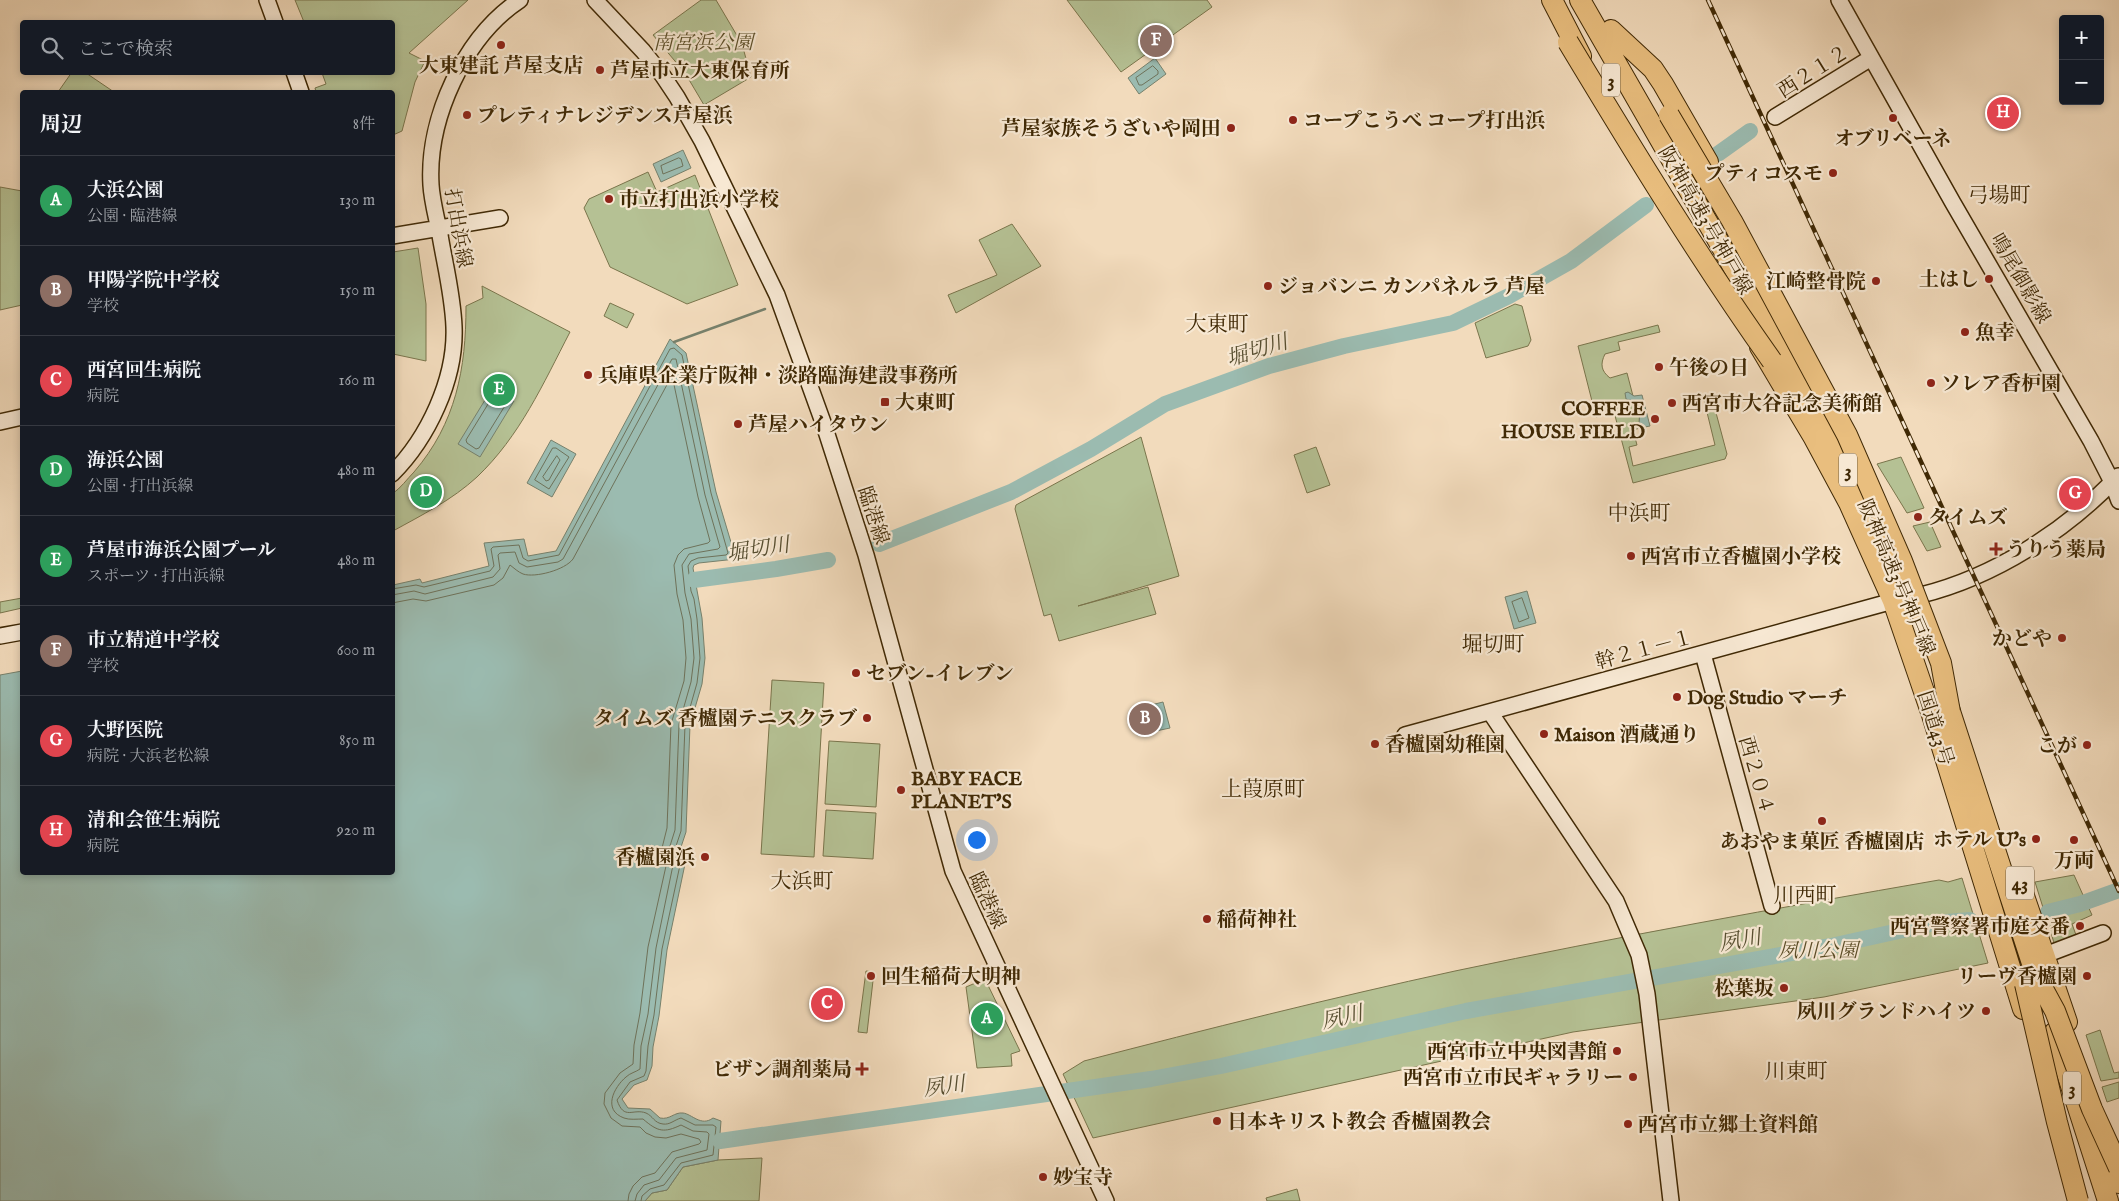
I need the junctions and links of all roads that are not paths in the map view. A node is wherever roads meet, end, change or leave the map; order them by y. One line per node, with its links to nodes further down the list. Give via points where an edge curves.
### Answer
1 (267, 0): 9 (street)
2 (520, 0): 16 (street, 打出浜線, via 500,16 474,46 443,107 432,154 431,185)
3 (595, 0): 38 (street, 臨港線, via 658,70 689,116 777,295 866,554 953,871)
4 (1551, 0): 18 (highway, bridge, via 1568,42 1688,239); 25 (highway, 国道43号 / 43, via 1600,91 1814,438 1849,503)
5 (1567, 0): 18 (highway, 阪神高速3号神戸線 / 3, bridge)
6 (1580, 0): 30 (highway, 阪神高速3号神戸線 / 3, bridge, via 1867,506 1920,625)
7 (1594, 0): 10 (highway, 国道43号 / 43)
8 (1839, 0): 11 (street, 鳴尾御影線)
9 (274, 20)
10 (1614, 36): 24 (highway, 国道43号 / 43, via 1801,360); 30 (highway, bridge, via 1647,78 1732,221 1847,435 1902,561 1941,663)
11 (1871, 58): 14 (street, 西２１２); 22 (street, 鳴尾御影線)
12 (295, 75): 13 (street)
13 (300, 90)
14 (1775, 117)
15 (500, 218): 16 (street)
16 (439, 228): 17 (street); 21 (street, 打出浜線, via 454,329 447,378 425,434)
17 (395, 235)
18 (1772, 361): 35 (highway, 阪神高速3号神戸線 / 3, via 1856,512 1894,596 1939,715)
19 (20, 417): 20 (street)
20 (0, 422)
21 (395, 471)
22 (2116, 478): 23 (street, 鳴尾御影線); 24 (street, via 2056,530 2024,551 1966,582)
23 (2119, 501)
24 (1921, 595): 37 (highway, 国道43号 / 43, via 2097,1109)
25 (1893, 601): 28 (street, 幹２１－１); 41 (highway, 国道43号 / 43)
26 (20, 632): 27 (street)
27 (0, 636)
28 (1703, 654): 29 (street, 幹２１－１); 32 (street, 西２０４)
29 (1490, 712): 31 (street, 幹２１－１); 39 (street, via 1616,901 1632,934 1647,994)
30 (1950, 712): 35 (highway, 阪神高速3号神戸線 / 3)
31 (1405, 735)
32 (1772, 906)
33 (2103, 933): 34 (street)
34 (2053, 952)
35 (2030, 980): 36 (highway, bridge, via 2055,1011 2092,1109); 40 (highway, bridge, via 2057,1122); 42 (highway, 阪神高速3号神戸線 / 3, bridge); 43 (highway, 阪神高速3号神戸線 / 3, bridge)
36 (2119, 1168)
37 (2119, 1183)
38 (1106, 1201)
39 (1672, 1201)
40 (2078, 1201)
41 (2087, 1201)
42 (2095, 1201)
43 (2108, 1201)

